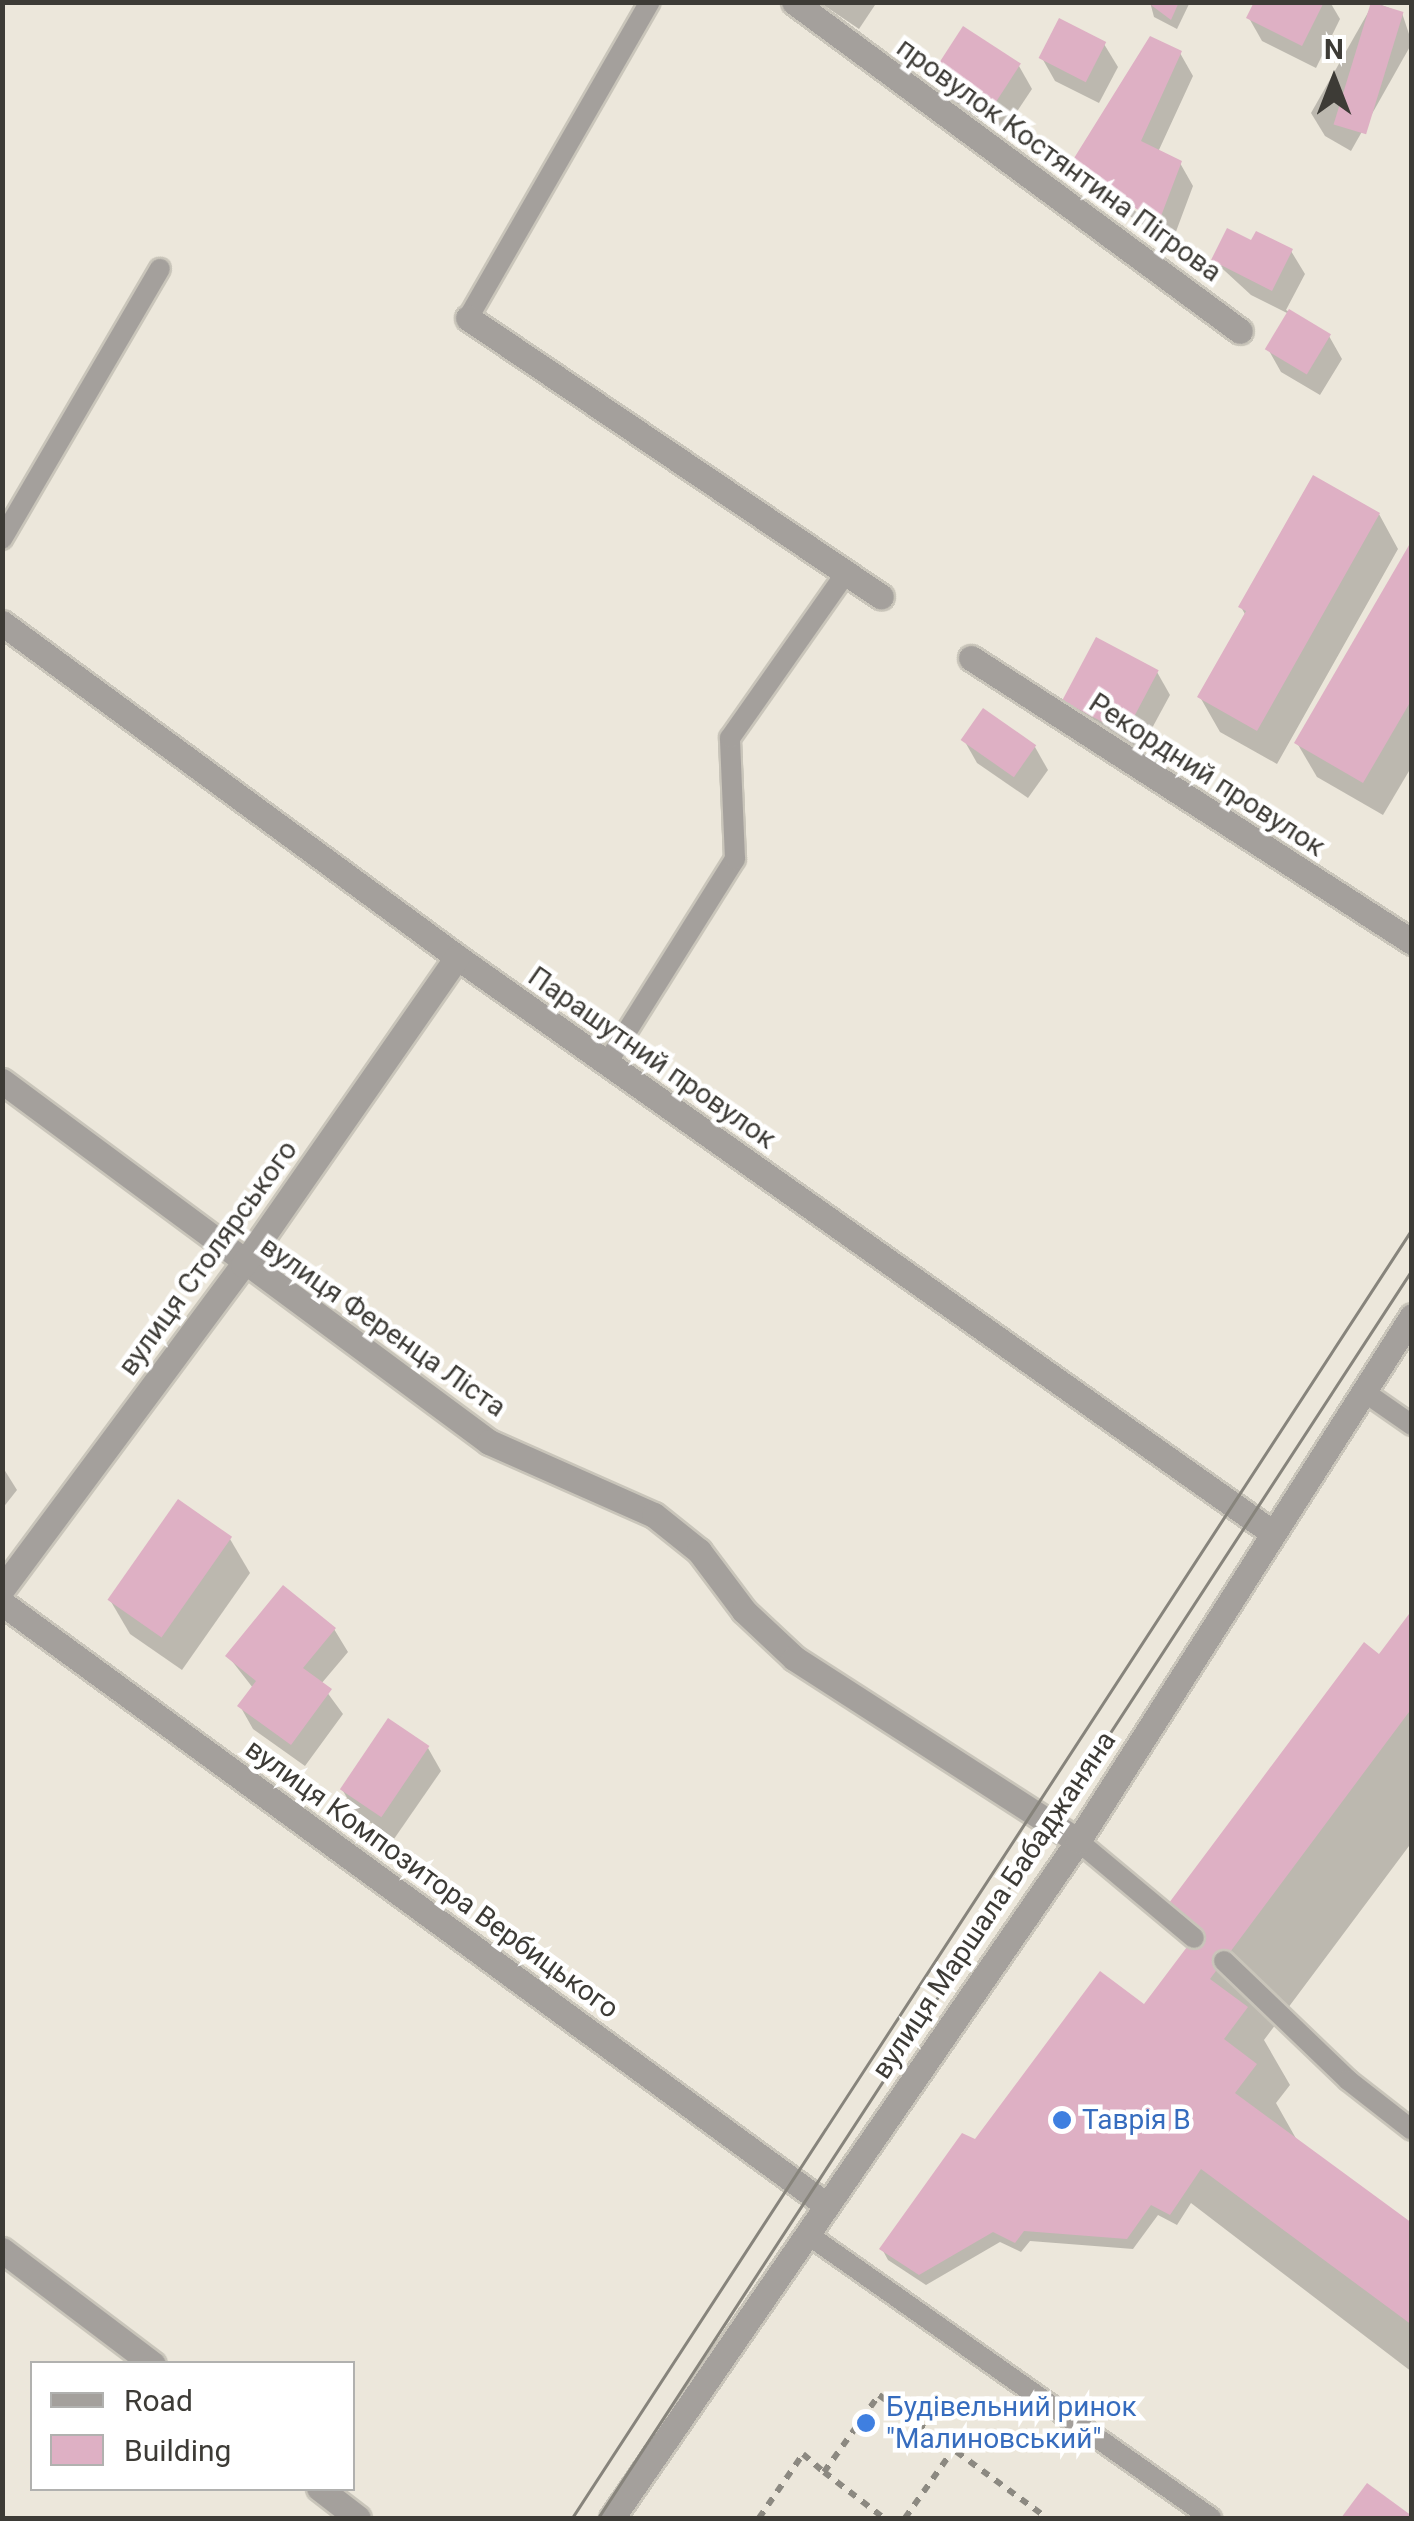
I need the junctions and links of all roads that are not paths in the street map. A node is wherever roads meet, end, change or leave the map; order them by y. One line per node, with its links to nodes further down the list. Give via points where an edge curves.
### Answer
1 (650, 2): 4 (lane)
2 (794, 2): 5 (street, провулок Костянтина Пігрова)
3 (160, 269): 6 (lane)
4 (468, 318): 7 (street)
5 (1240, 330)
6 (2, 539)
7 (846, 573): 8 (street); 13 (lane, via 730,738 735,859)
8 (882, 597)
9 (2, 623): 12 (street, Парашутний провулок)
10 (970, 658): 11 (street, Рекордний провулок)
11 (1412, 942)
12 (457, 957): 13 (street, Парашутний провулок); 15 (street, вулиця Столярського)
13 (606, 1064): 19 (street, Парашутний провулок)
14 (2, 1081): 15 (street, вулиця Ференца Ліста)
15 (243, 1265): 20 (street, вулиця Столярського); 22 (street, вулиця Ференца Ліста, via 489,1442 654,1516 699,1551 744,1612 794,1658)
16 (1412, 1316): 17 (street, вулиця Маршала Бабаджаняна)
17 (1363, 1391): 18 (lane); 19 (street, вулиця Маршала Бабаджаняна)
18 (1412, 1425)
19 (1273, 1533): 22 (street, вулиця Маршала Бабаджаняна)
20 (2, 1589)
21 (2, 1603): 26 (street, вулиця Композитора Вербицького)
22 (1078, 1841): 23 (lane); 26 (street, вулиця Маршала Бабаджаняна)
23 (1194, 1938)
24 (1224, 1961): 25 (lane)
25 (1412, 2130)
26 (825, 2204): 27 (street, вулиця Маршала Бабаджаняна)
27 (807, 2234): 32 (street, вулиця Маршала Бабаджаняна); 33 (lane)
28 (2, 2250): 29 (street)
29 (149, 2361)
30 (323, 2491): 31 (street)
31 (358, 2518)
32 (612, 2518)
33 (1211, 2518)

